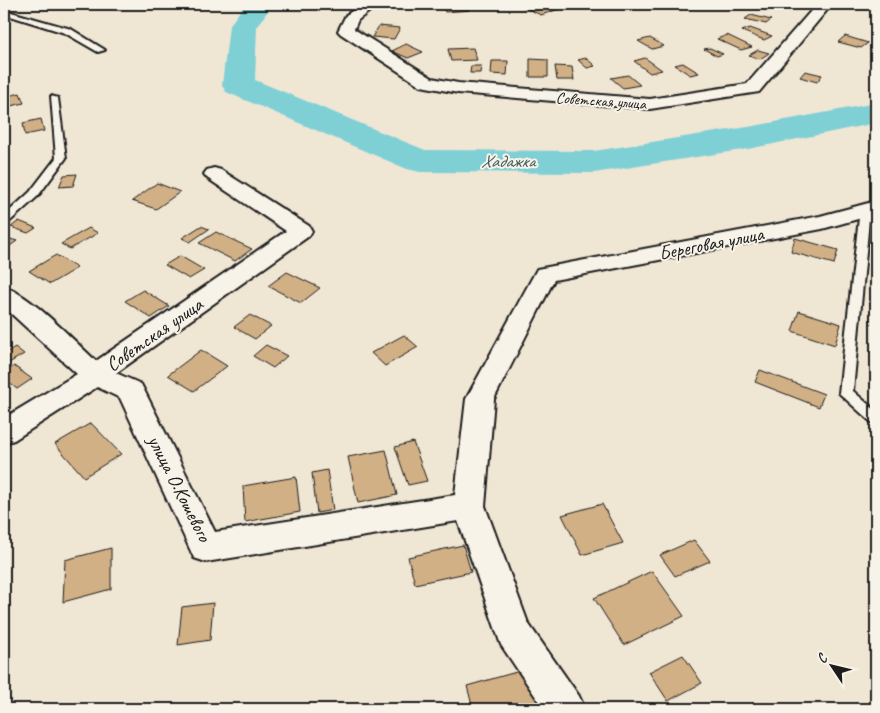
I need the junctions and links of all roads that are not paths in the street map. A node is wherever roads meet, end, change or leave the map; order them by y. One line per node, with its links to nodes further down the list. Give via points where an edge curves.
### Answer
1 (372, 4): 2 (street, Советская улица, via 351,18 346,31 427,82 458,88 650,104 753,88)
2 (825, 4)
3 (4, 12): 4 (lane, via 68,31)
4 (100, 50)
5 (54, 98): 8 (lane, via 61,158 34,194)
6 (214, 174): 11 (street, Советская улица, via 301,231)
7 (871, 208): 9 (street, Береговая улица, via 822,222); 12 (lane, via 846,393)
8 (4, 221)
9 (545, 274): 14 (street, via 480,399)
10 (4, 295): 11 (street, улица О.Кошевого)
11 (96, 375): 13 (street, Советская улица); 14 (street, улица О.Кошевого, via 131,391 206,548)
12 (876, 418)
13 (4, 432)
14 (469, 506): 15 (street, via 514,633)
15 (566, 709)

